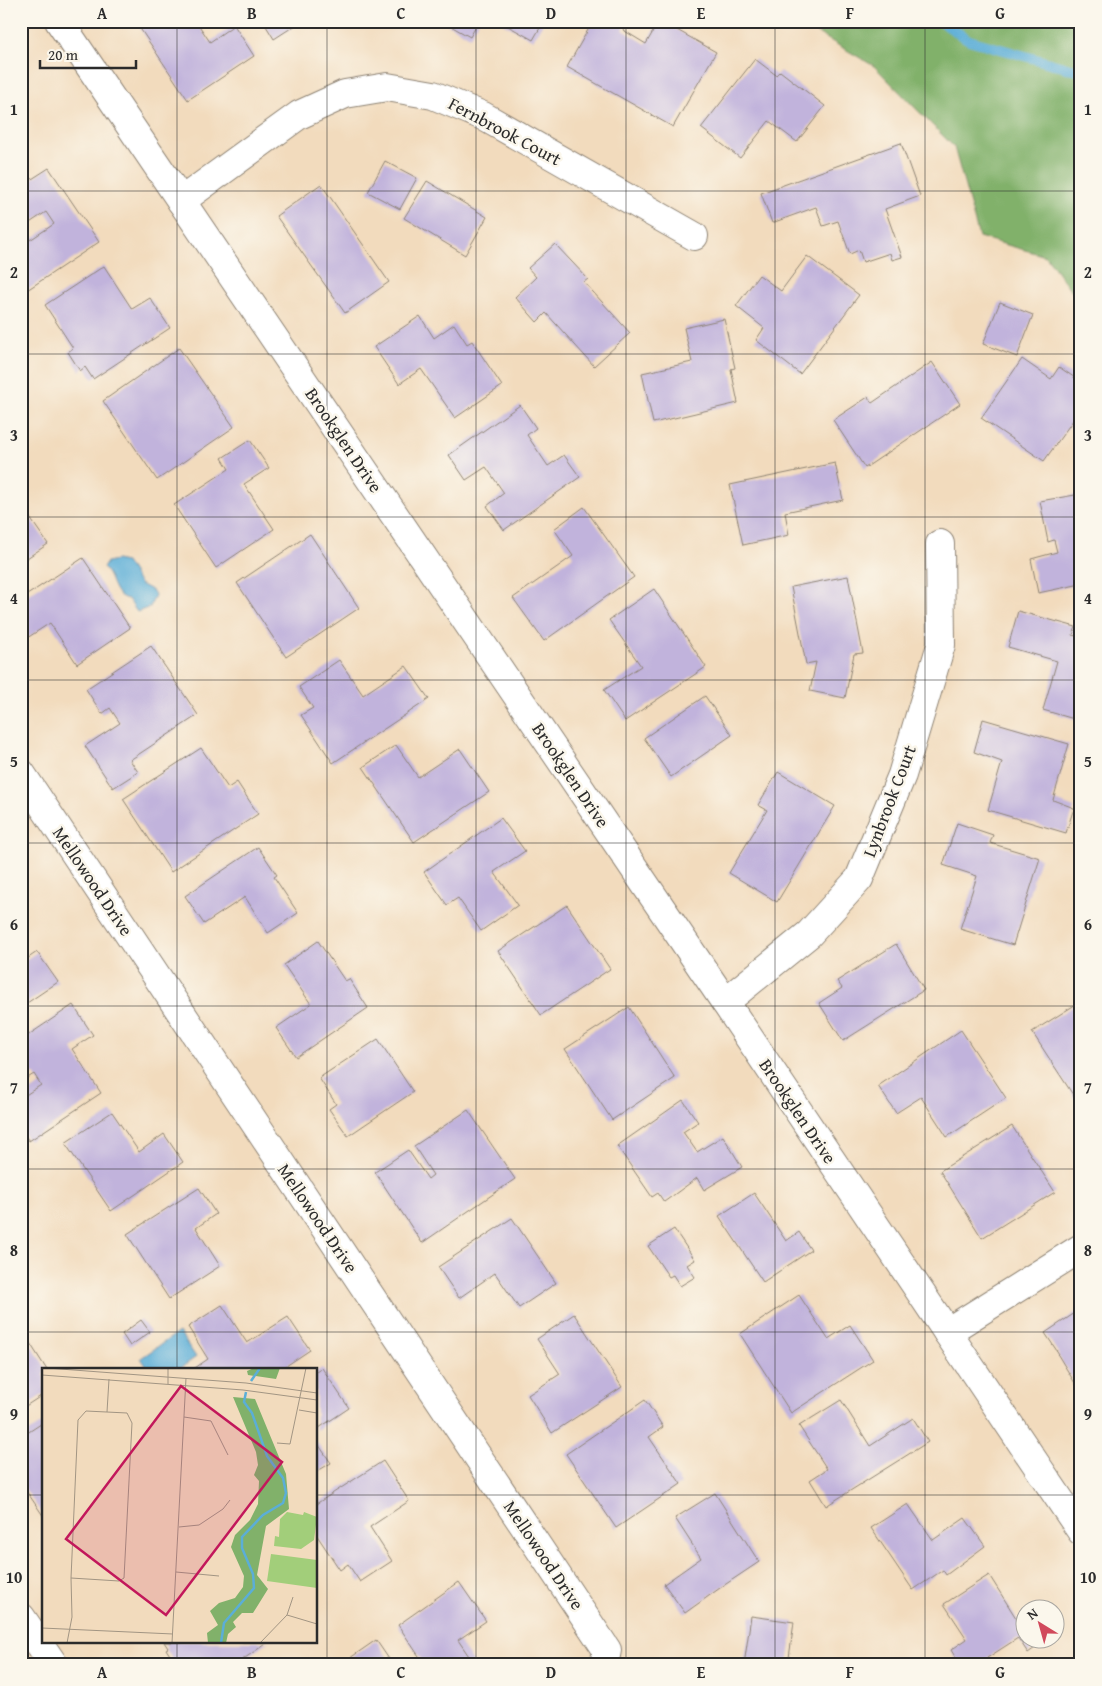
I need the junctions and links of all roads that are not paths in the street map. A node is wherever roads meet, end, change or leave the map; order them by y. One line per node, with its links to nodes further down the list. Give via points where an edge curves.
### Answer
1 (59, 21): 2 (street, Brookglen Drive)
2 (181, 201): 3 (street, Fernbrook Court, via 299,116 344,94 387,87 433,95 483,116); 6 (street, Brookglen Drive)
3 (694, 236)
4 (940, 544): 6 (street, Lynbrook Court, via 941,645 902,775 859,879 809,934)
5 (21, 774): 12 (street, Mellowood Drive, via 607,1650)
6 (725, 1002): 8 (street, Brookglen Drive)
7 (1081, 1248): 8 (street)
8 (947, 1332): 9 (street, Brookglen Drive)
9 (1081, 1531)
10 (21, 1617): 11 (street)
11 (54, 1665)
12 (604, 1665)

